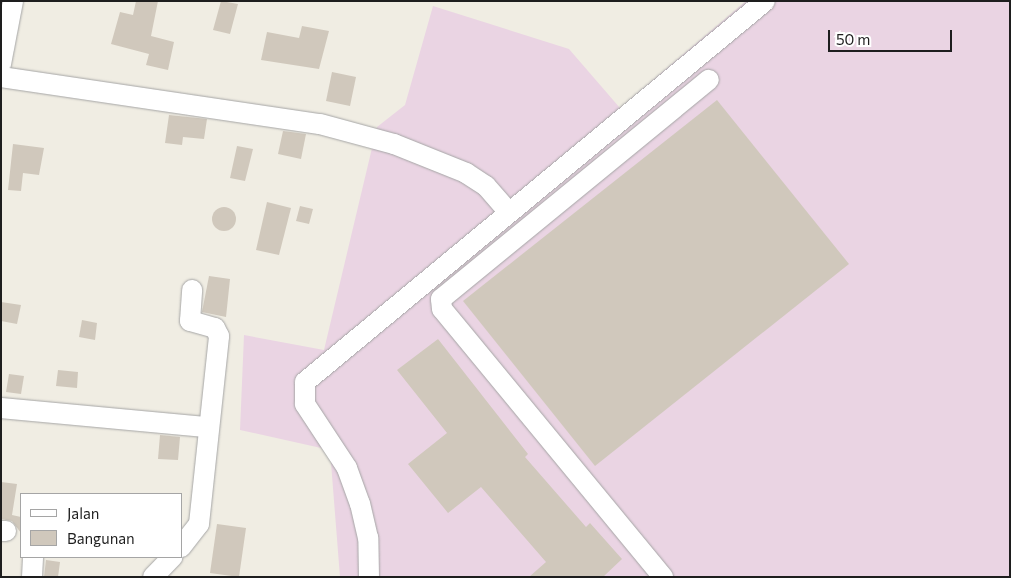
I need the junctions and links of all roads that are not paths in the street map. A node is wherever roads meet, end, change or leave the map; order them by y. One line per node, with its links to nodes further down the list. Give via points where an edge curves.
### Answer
1 (13, 1): 3 (street)
2 (765, 1): 6 (street)
3 (1, 64)
4 (1, 77): 6 (street, via 320,124 394,144 466,173 486,186)
5 (709, 80): 16 (street, via 441,300 442,309)
6 (509, 212): 15 (street, via 305,382 305,404 347,468 360,504 368,538)
7 (192, 290): 9 (street, via 190,321 215,328 219,336)
8 (1, 408): 9 (street)
9 (206, 427): 10 (street, via 199,524)
10 (182, 546)
11 (33, 558): 13 (street)
12 (171, 558): 14 (street)
13 (32, 577)
14 (153, 577)
15 (369, 577)
16 (663, 577)

